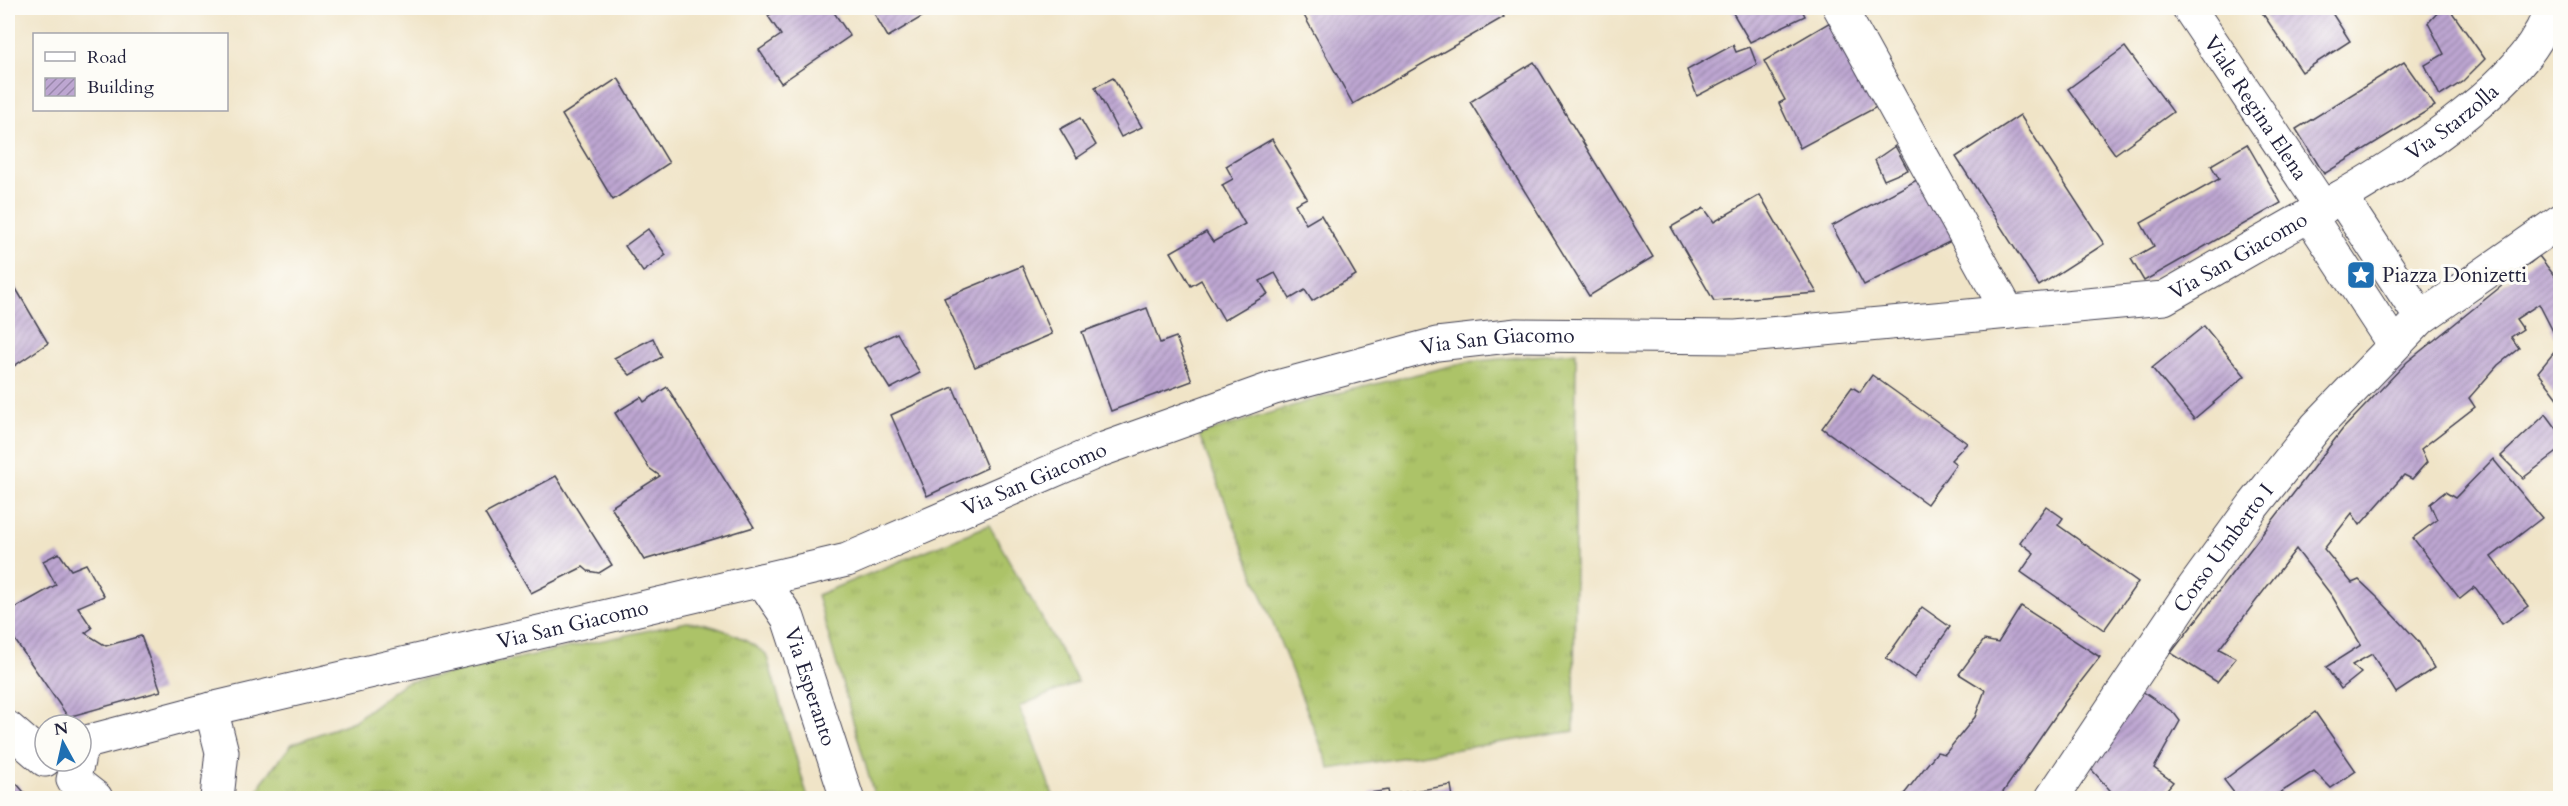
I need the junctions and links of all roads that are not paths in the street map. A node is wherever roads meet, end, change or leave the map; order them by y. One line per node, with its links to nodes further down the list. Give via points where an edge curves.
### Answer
1 (1840, 8): 6 (street)
2 (2189, 8): 4 (street, Viale Regina Elena)
3 (2550, 8): 4 (street, Via Starzolla, via 2541,33 2488,96 2385,171)
4 (2324, 207): 6 (street, Via San Giacomo, via 2164,298); 7 (street); 8 (street)
5 (2560, 221): 7 (street, Corso Umberto I)
6 (2008, 312): 9 (street, Via San Giacomo, via 1736,337 1517,334 1437,344 1274,388 1101,450 847,560)
7 (2421, 318): 8 (street, Corso Umberto I)
8 (2394, 345): 17 (street, Corso Umberto I, via 2316,427 2253,506)
9 (762, 580): 10 (street, Via San Giacomo); 16 (street, Via Esperanto, via 788,618)
10 (211, 709): 14 (street, Via San Giacomo); 15 (street, via 222,752)
11 (8, 727): 12 (street); 13 (street)
12 (33, 734)
13 (33, 749)
14 (93, 758)
15 (217, 798)
16 (847, 798)
17 (2052, 798)

